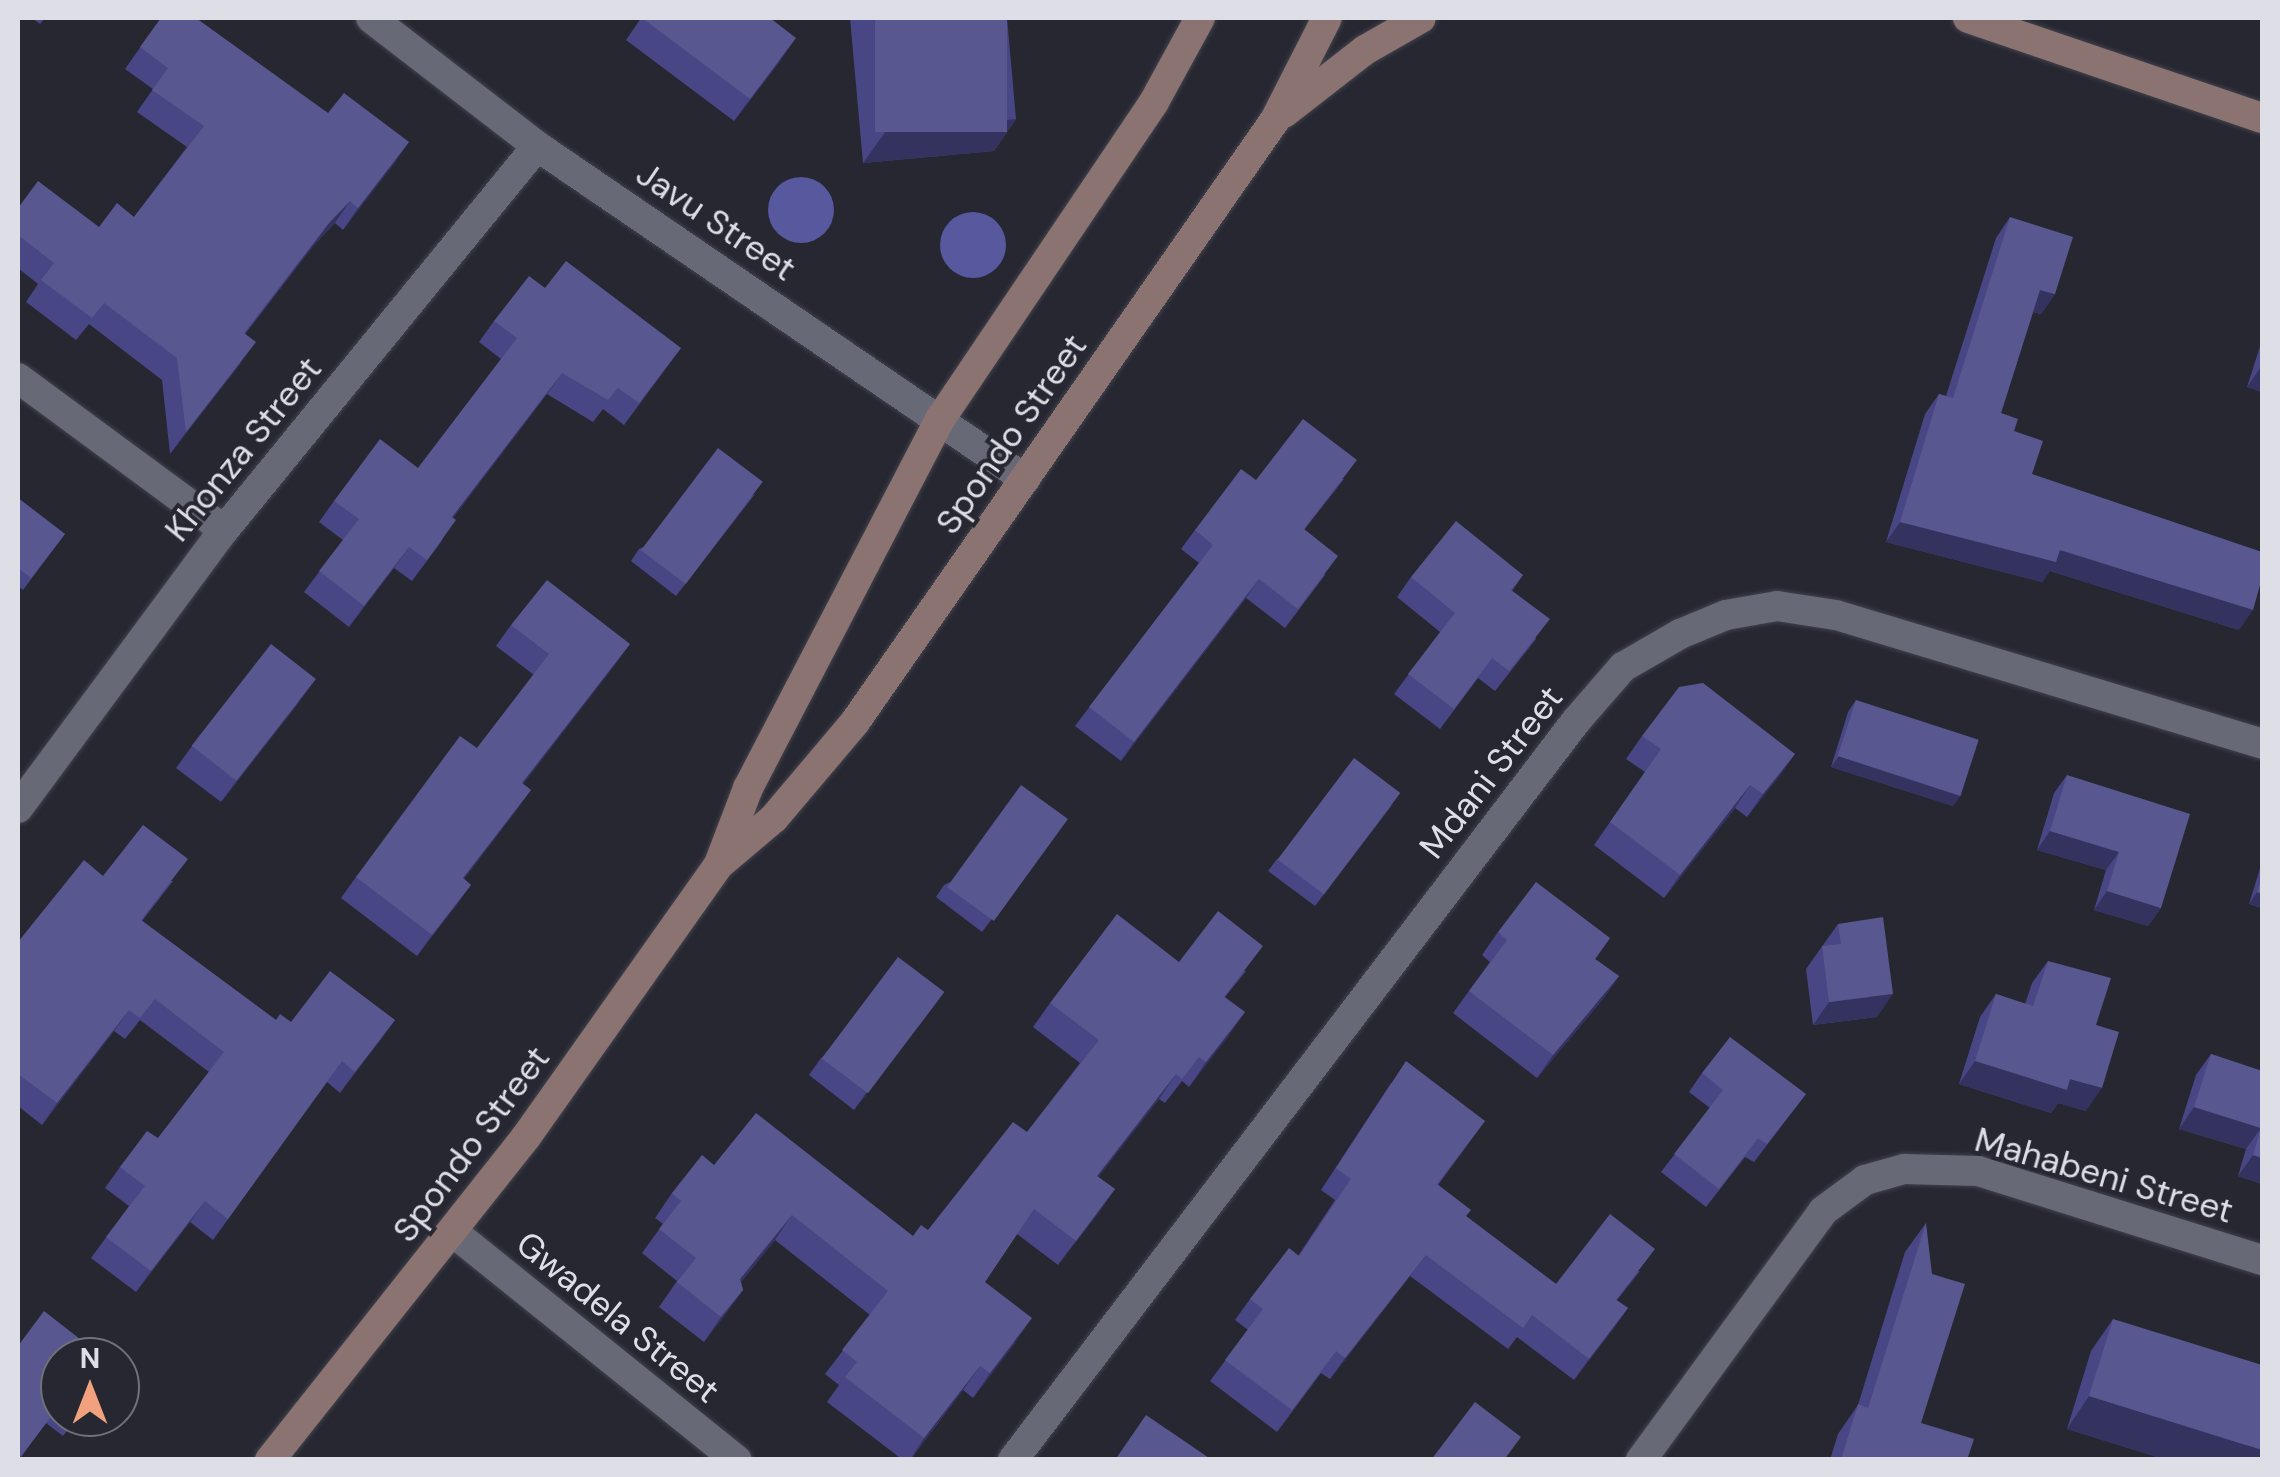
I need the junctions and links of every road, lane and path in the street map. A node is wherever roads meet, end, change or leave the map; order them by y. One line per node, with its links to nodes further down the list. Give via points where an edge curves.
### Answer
1 (371, 18): 8 (street, Javu Street)
2 (1200, 18): 10 (main road, Spondo Street, via 1154,102)
3 (1327, 18): 7 (main road, Spondo Street)
4 (1421, 18): 7 (main road, via 1366,50)
5 (1968, 18): 6 (main road)
6 (2262, 118)
7 (1275, 120): 11 (main road, Spondo Street)
8 (537, 146): 10 (street, Javu Street); 12 (street, Khonza Street)
9 (18, 378): 12 (street)
10 (941, 418): 11 (street, Javu Street); 15 (main road, Spondo Street, via 748,788)
11 (1025, 479): 15 (main road, Spondo Street, via 855,722 774,818)
12 (224, 530): 14 (street, Khonza Street)
13 (2262, 744): 20 (street, Mdani Street, via 1836,615 1777,606 1726,615 1623,666)
14 (18, 808)
15 (719, 864): 16 (main road, Spondo Street)
16 (453, 1232): 18 (main road, Spondo Street); 19 (street, Gwadela Street)
17 (2262, 1260): 21 (street, Mahabeni Street, via 1978,1171 1904,1169 1866,1180 1824,1211)
18 (270, 1460)
19 (737, 1460)
20 (1012, 1460)
21 (1640, 1460)

